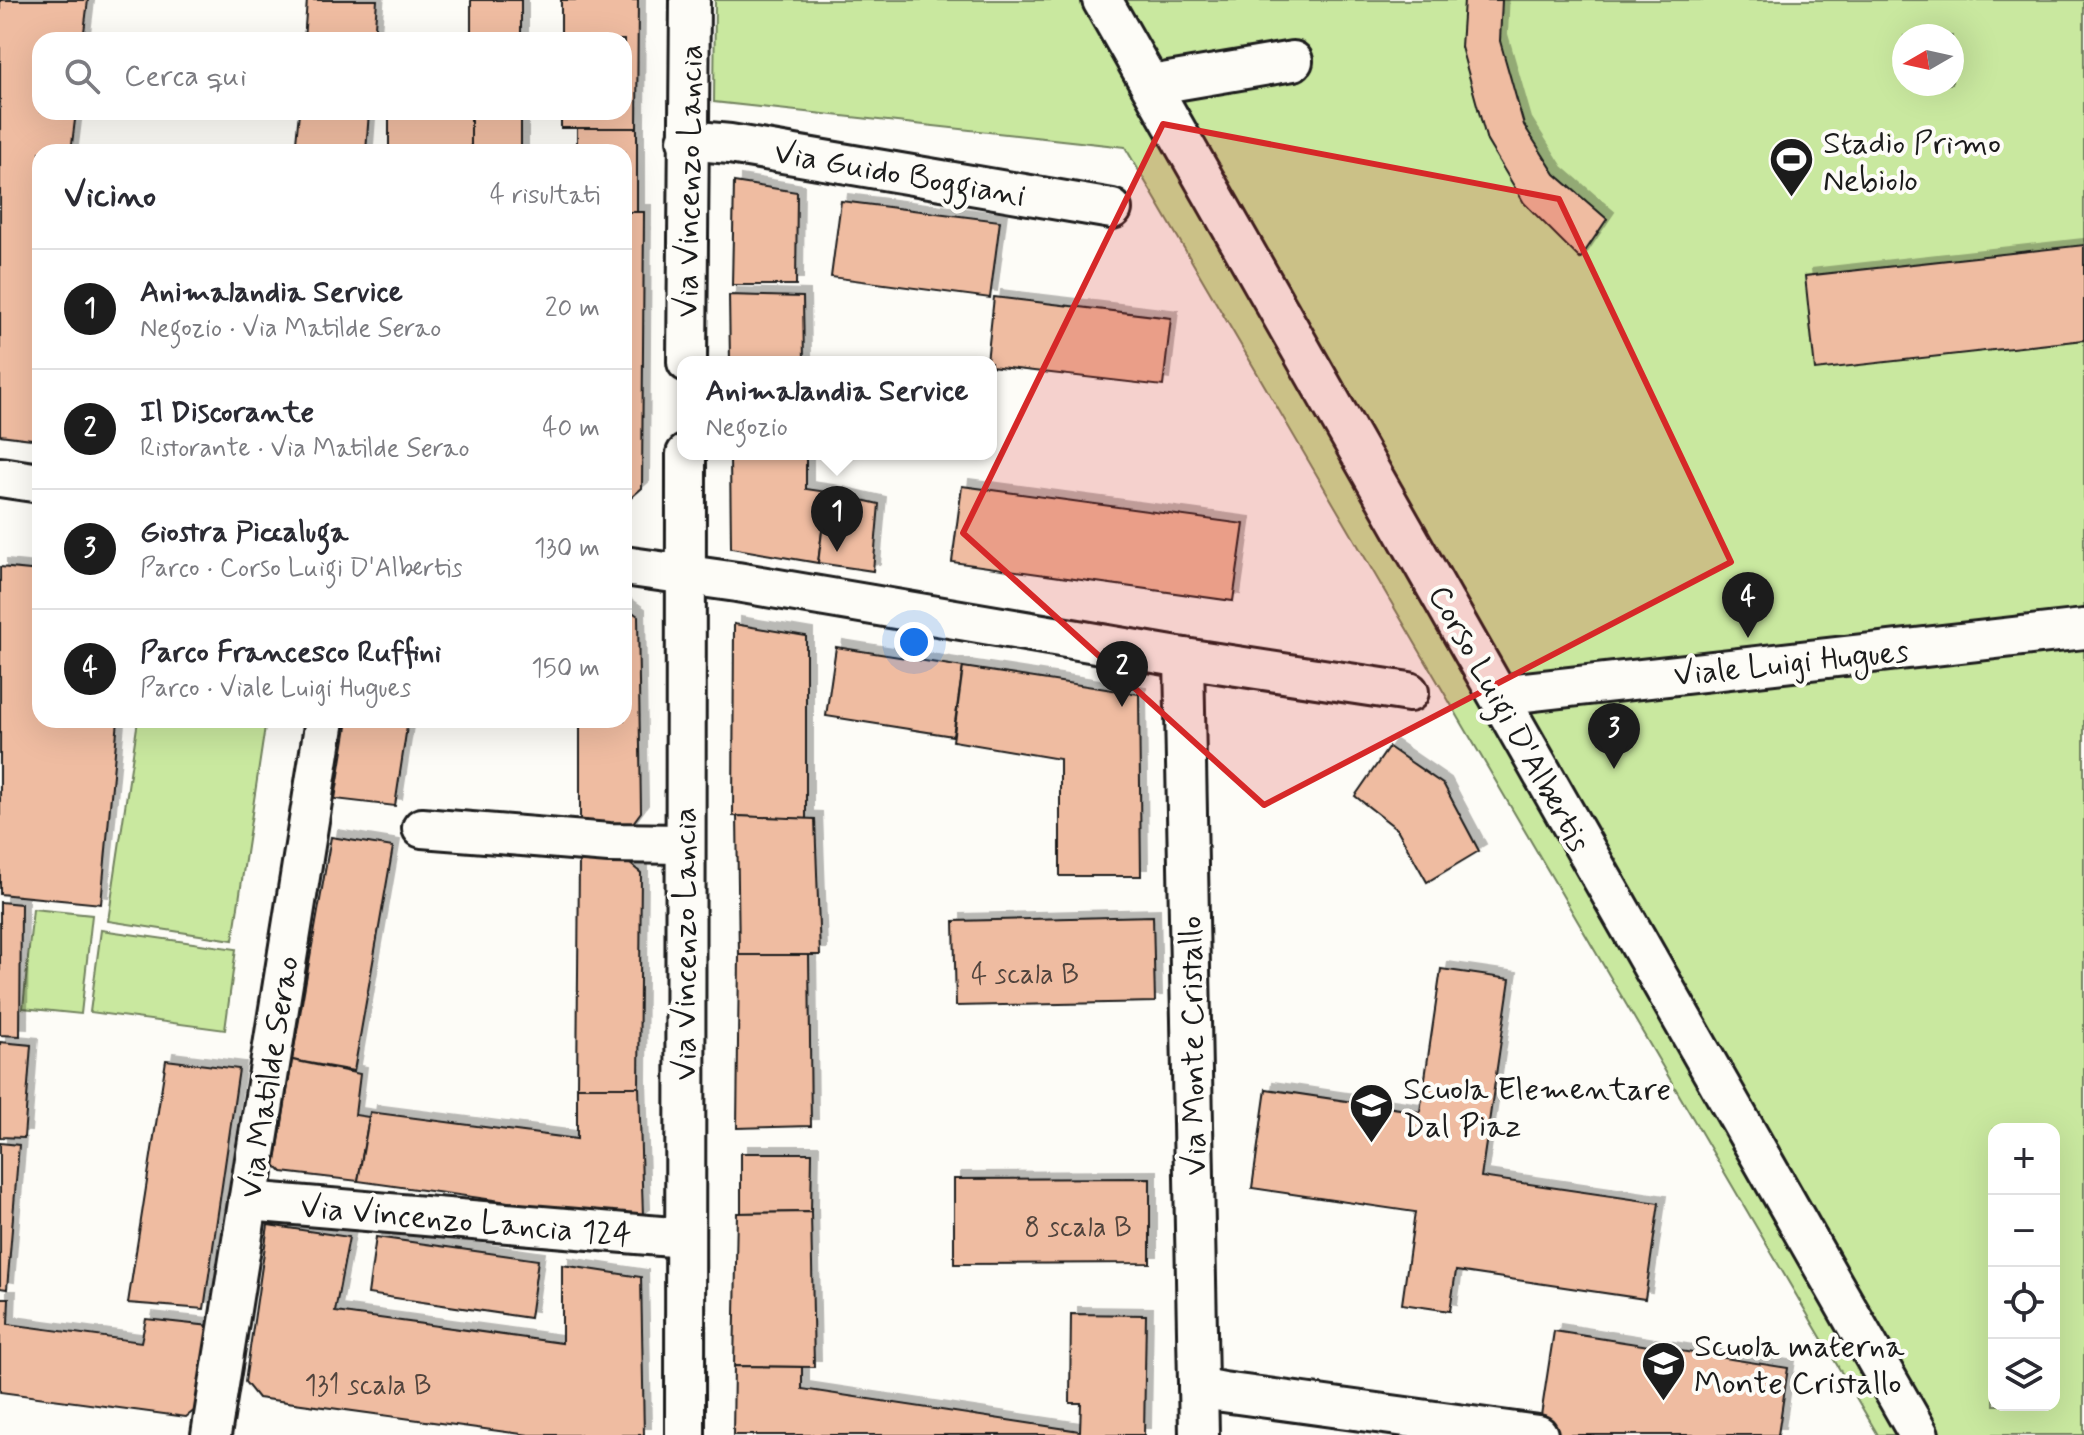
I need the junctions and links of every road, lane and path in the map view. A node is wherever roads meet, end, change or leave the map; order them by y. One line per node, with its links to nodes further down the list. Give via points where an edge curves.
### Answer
1 (690, 0): 5 (street, Via Vincenzo Lancia)
2 (1102, 0): 4 (street, Corso Luigi D'Albertis)
3 (1293, 61): 4 (street)
4 (1151, 85): 16 (street, Corso Luigi D'Albertis)
5 (687, 140): 6 (street, Via Guido Boggiani); 7 (street, Via Vincenzo Lancia)
6 (1112, 209)
7 (687, 356)
8 (686, 460): 12 (street, Via Vincenzo Lancia)
9 (0, 477): 10 (street)
10 (32, 482)
11 (632, 567): 12 (street)
12 (685, 574): 14 (street); 19 (street, Via Vincenzo Lancia)
13 (2084, 629): 16 (street, Viale Luigi Hugues)
14 (1184, 658): 15 (street); 22 (street, Via Monte Cristallo)
15 (1409, 692)
16 (1499, 695): 27 (street, Corso Luigi D'Albertis)
17 (324, 728): 20 (street, Via Matilde Serao)
18 (422, 828): 19 (street)
19 (684, 844): 21 (street, Via Vincenzo Lancia)
20 (248, 1201): 21 (street, Via Vincenzo Lancia 124); 23 (street, Via Matilde Serao)
21 (684, 1238): 24 (street, Via Vincenzo Lancia)
22 (1198, 1387): 25 (street, Via Monte Cristallo); 26 (street)
23 (211, 1435)
24 (685, 1435)
25 (1199, 1435)
26 (1538, 1435)
27 (1919, 1435)

